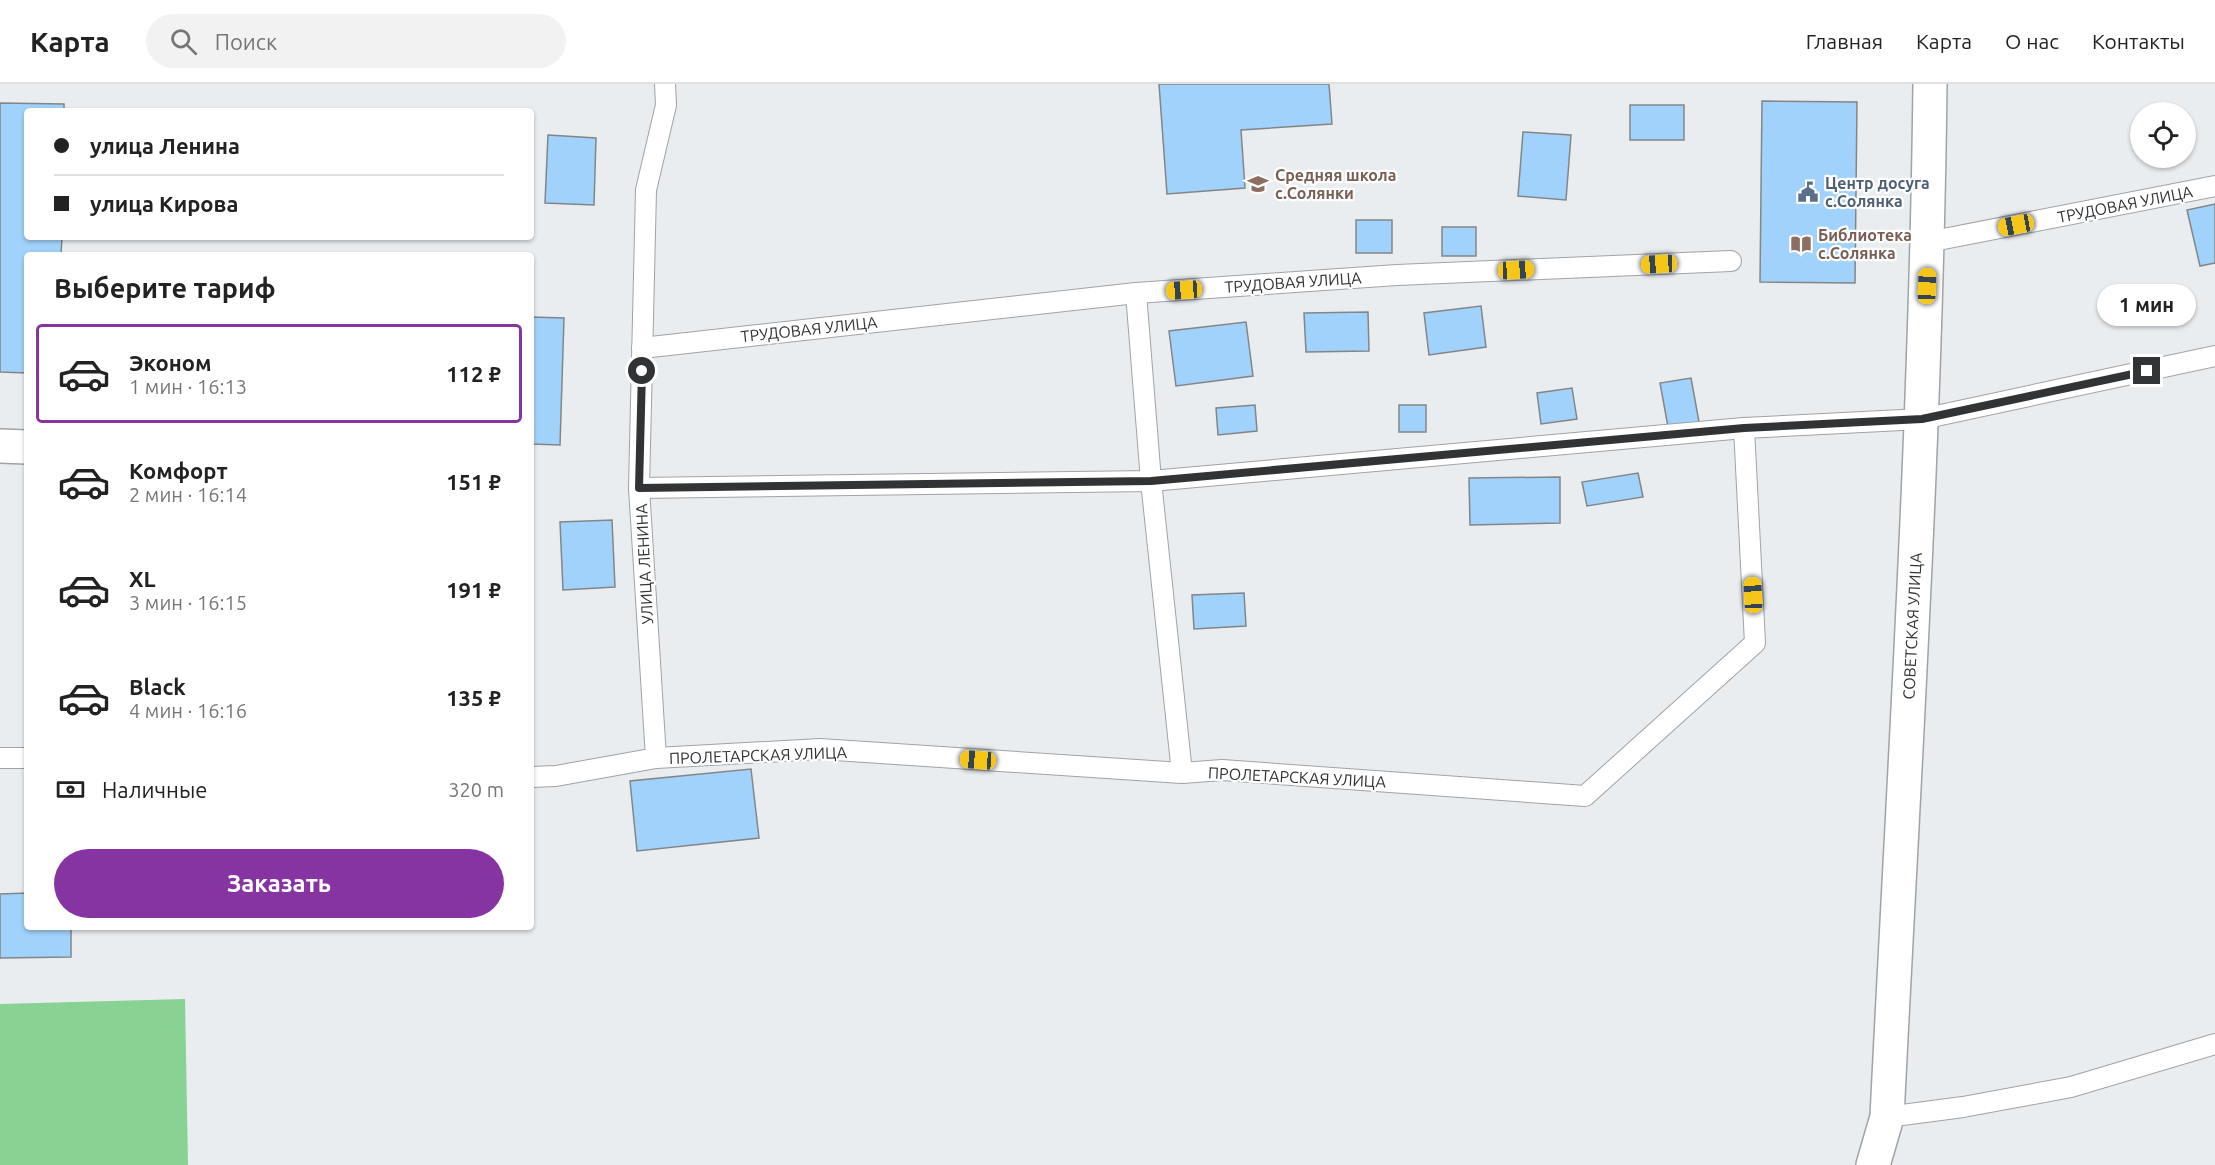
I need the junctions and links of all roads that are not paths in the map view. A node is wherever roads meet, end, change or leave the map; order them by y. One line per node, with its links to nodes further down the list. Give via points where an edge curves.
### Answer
1 (665, 84): 7 (lane, УЛИЦА ЛЕНИНА, via 666,105 646,190)
2 (1930, 84): 4 (street, СОВЕТСКАЯ УЛИЦА)
3 (2215, 186): 4 (lane, ТРУДОВАЯ УЛИЦА)
4 (1928, 242): 9 (street, СОВЕТСКАЯ УЛИЦА)
5 (1731, 261): 6 (lane, ТРУДОВАЯ УЛИЦА, via 1397,275)
6 (1136, 293): 7 (lane, ТРУДОВАЯ УЛИЦА); 13 (lane)
7 (642, 348): 14 (lane, УЛИЦА ЛЕНИНА)
8 (2215, 356): 9 (lane)
9 (1922, 419): 10 (lane); 21 (street, СОВЕТСКАЯ УЛИЦА)
10 (1744, 428): 13 (lane); 18 (lane, ПРОЛЕТАРСКАЯ УЛИЦА, via 1755,643 1585,796 1222,770)
11 (0, 446): 12 (street)
12 (24, 447)
13 (1151, 481): 14 (lane); 18 (lane)
14 (639, 488): 17 (lane, УЛИЦА ЛЕНИНА)
15 (0, 758): 16 (lane)
16 (24, 758)
17 (656, 758): 18 (lane, ПРОЛЕТАРСКАЯ УЛИЦА, via 820,749); 19 (lane, ПРОЛЕТАРСКАЯ УЛИЦА)
18 (1182, 773)
19 (534, 777)
20 (2215, 1044): 21 (lane, via 2071,1086)
21 (1887, 1117): 22 (street, СОВЕТСКАЯ УЛИЦА)
22 (1873, 1165)

